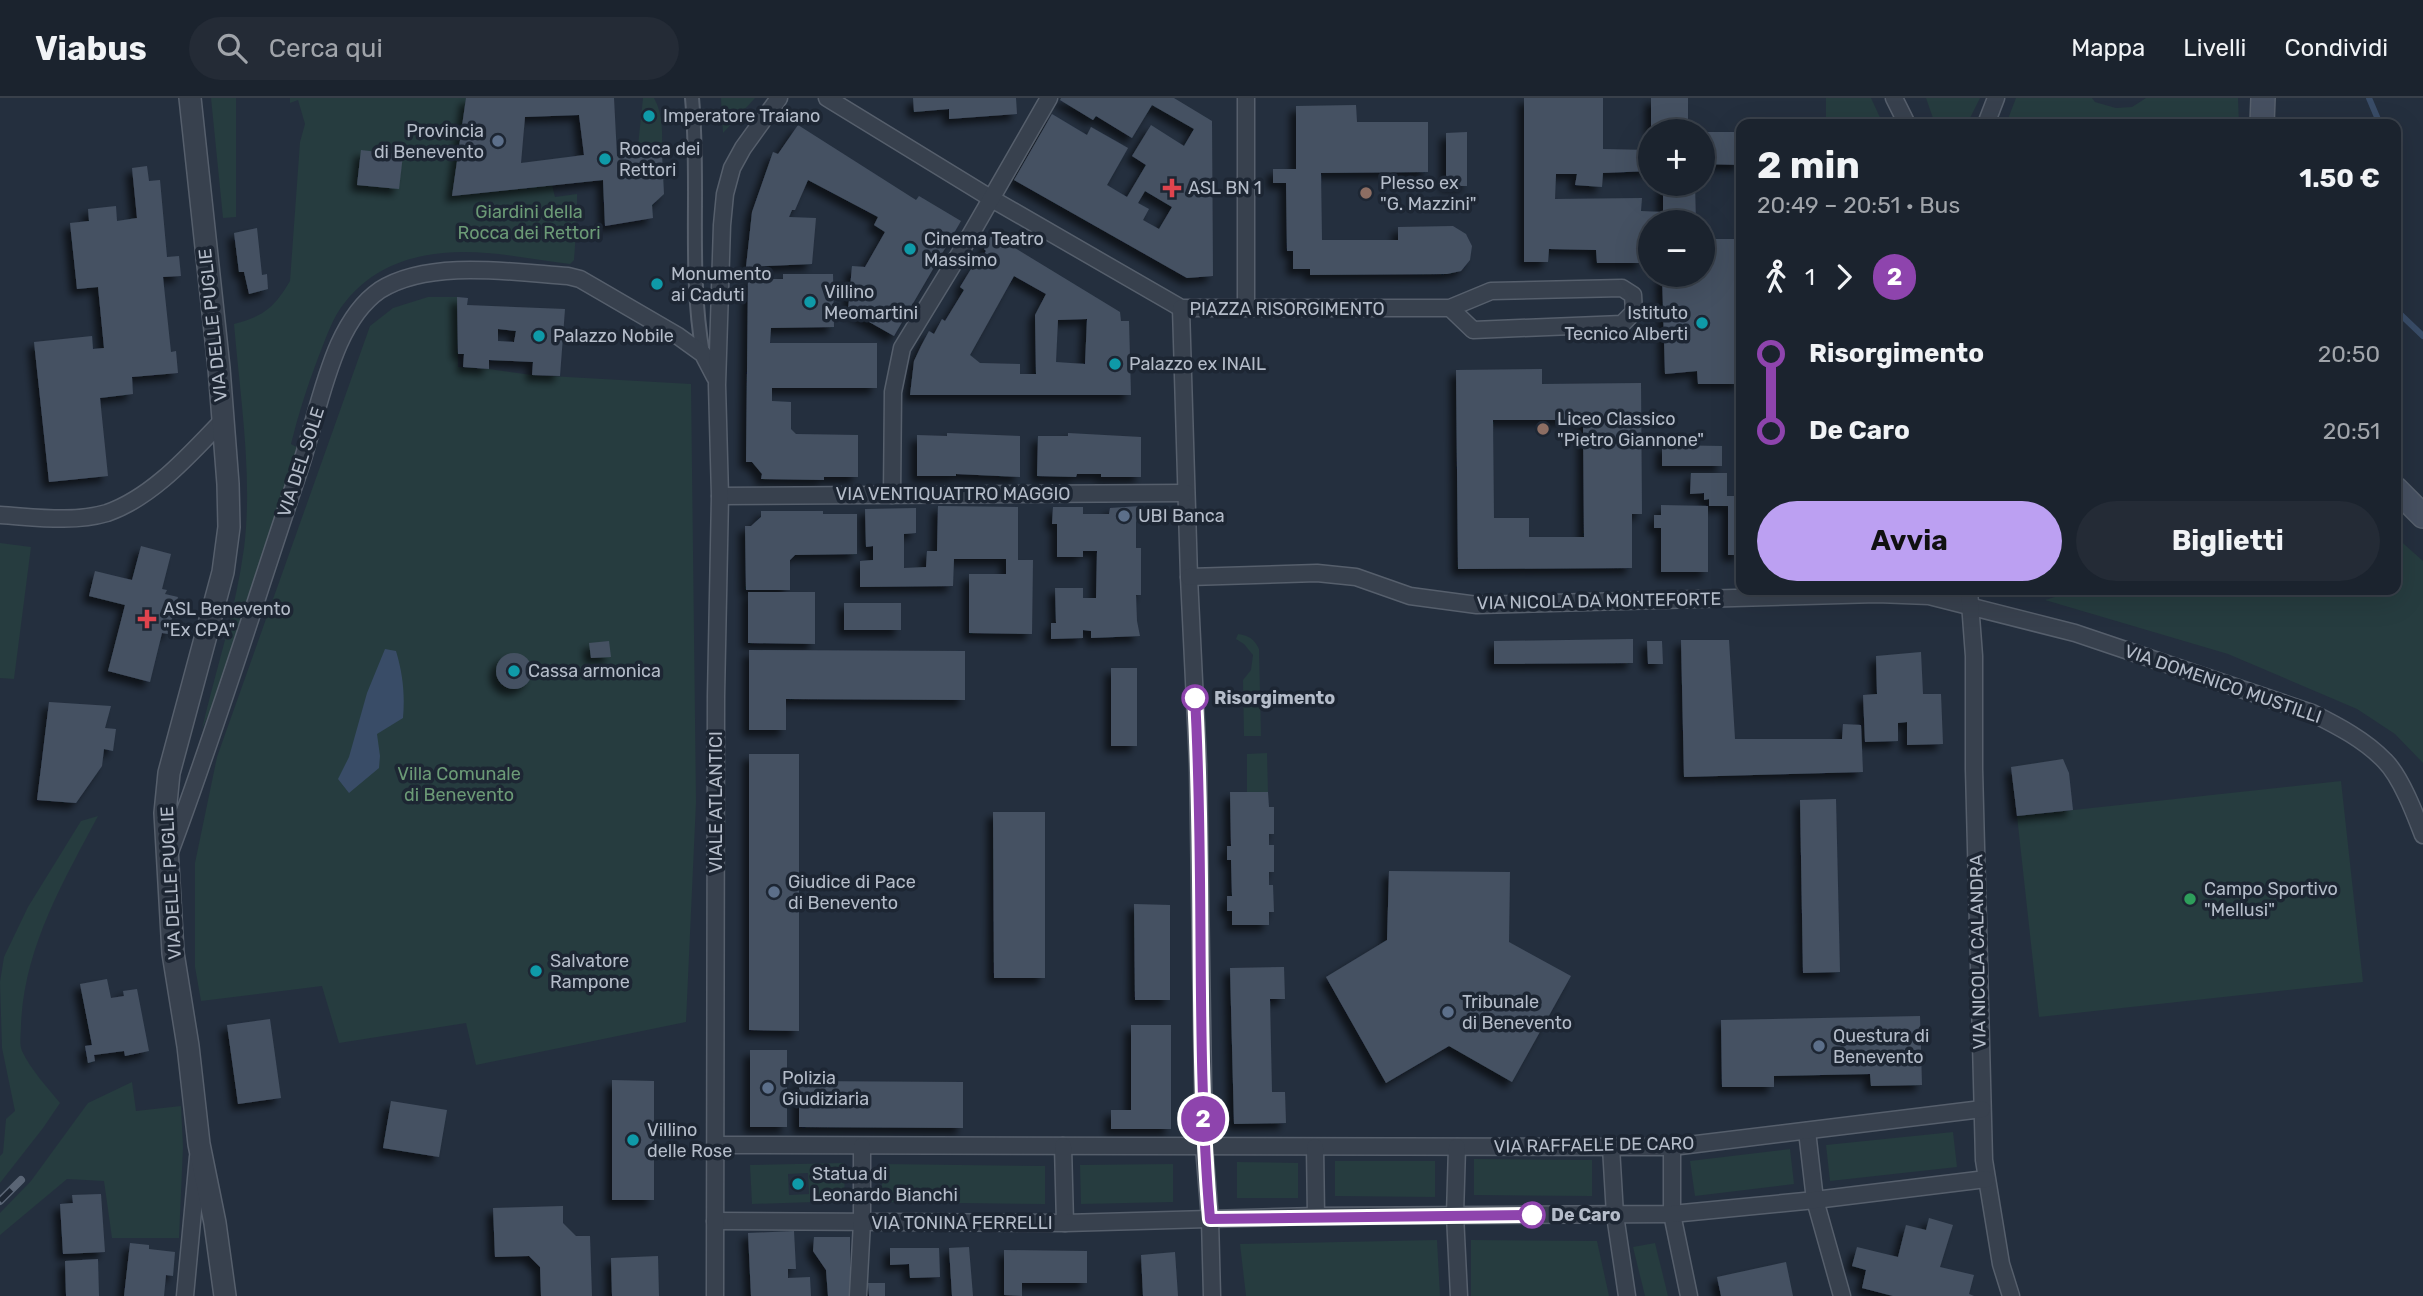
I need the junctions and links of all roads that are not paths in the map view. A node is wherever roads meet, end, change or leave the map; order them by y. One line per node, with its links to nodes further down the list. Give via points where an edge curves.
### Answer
1 (190, 98): 19 (street, VIA DELLE PUGLIE)
2 (692, 98): 17 (street)
3 (779, 98): 18 (street, VIALE ATLANTICI, via 743,148 725,194)
4 (827, 98): 13 (street)
5 (1049, 98): 13 (street)
6 (1246, 98): 15 (street)
7 (1894, 98): 10 (street)
8 (1996, 98): 11 (street)
9 (2263, 98): 12 (main road)
10 (1904, 119)
11 (1988, 119)
12 (2262, 119)
13 (992, 199): 14 (street); 22 (street, via 902,348 893,392)
14 (1181, 308): 15 (street, PIAZZA RISORGIMENTO); 20 (street, PIAZZA RISORGIMENTO)
15 (1246, 308): 16 (street, PIAZZA RISORGIMENTO)
16 (1450, 308): 16 (street, PIAZZA RISORGIMENTO, via 1473,330 1622,324 1634,312 1633,295 1622,288 1491,291)
17 (703, 354): 18 (street); 31 (street, VIA DEL SOLE, via 568,276 431,273 405,278 364,304 339,344)
18 (718, 383): 23 (street, VIALE ATLANTICI)
19 (223, 420): 24 (street, via 127,504 71,519); 31 (street, VIA DELLE PUGLIE, via 229,527 223,572 169,773 165,813)
20 (1186, 493): 22 (street, VIA VENTIQUATTRO MAGGIO); 26 (street, PIAZZA RISORGIMENTO)
21 (2401, 494): 25 (main road)
22 (891, 495): 23 (street, VIA VENTIQUATTRO MAGGIO)
23 (720, 496): 35 (street, VIALE ATLANTICI)
24 (0, 515)
25 (2423, 516)
26 (1189, 577): 27 (street, VIA NICOLA DA MONTEFORTE, via 1317,573 1356,577 1410,596 1477,605); 38 (street, PIAZZA RISORGIMENTO, via 1198,764)
27 (1841, 595)
28 (1903, 595): 29 (street, VIA NICOLA DA MONTEFORTE)
29 (1970, 598): 30 (street, VIA DOMENICO MUSTILLI, via 2312,713 2349,732 2387,762); 32 (street, VIA NICOLA CALANDRA)
30 (2423, 835)
31 (168, 858): 34 (street, VIA DELLE PUGLIE, via 173,953)
32 (1982, 1110): 33 (street, VIA RAFFAELE DE CARO); 43 (street, VIA NICOLA CALANDRA)
33 (1807, 1131): 42 (street, VIA RAFFAELE DE CARO); 44 (street)
34 (199, 1144): 53 (street); 54 (street, VIA DELLE PUGLIE)
35 (716, 1145): 36 (street); 50 (street, VIALE ATLANTICI)
36 (862, 1146): 37 (street); 51 (street)
37 (1063, 1146): 38 (street); 52 (street)
38 (1204, 1147): 39 (street, VIA RAFFAELE DE CARO); 49 (street, PIAZZA RISORGIMENTO)
39 (1315, 1147): 40 (street, VIA RAFFAELE DE CARO); 48 (street)
40 (1457, 1147): 41 (street, VIA RAFFAELE DE CARO); 46 (street)
41 (1611, 1147): 42 (street, VIA RAFFAELE DE CARO); 47 (street)
42 (1672, 1147): 45 (street)
43 (1986, 1179): 44 (street); 62 (street, VIA NICOLA CALANDRA)
44 (1815, 1200): 45 (street); 61 (street)
45 (1672, 1214): 47 (street); 60 (street)
46 (1455, 1215): 47 (street); 48 (street); 58 (street)
47 (1615, 1215): 59 (street)
48 (1316, 1216): 49 (street)
49 (1210, 1219): 52 (street, VIA TONINA FERRELLI); 57 (street, PIAZZA RISORGIMENTO)
50 (715, 1221): 51 (street, VIA TONINA FERRELLI); 55 (street, VIALE ATLANTICI)
51 (862, 1222): 52 (street, VIA TONINA FERRELLI); 56 (street)
52 (1065, 1223)
53 (185, 1296)
54 (225, 1296)
55 (715, 1296)
56 (858, 1296)
57 (1212, 1296)
58 (1459, 1296)
59 (1627, 1296)
60 (1689, 1296)
61 (1842, 1296)
62 (2011, 1296)

